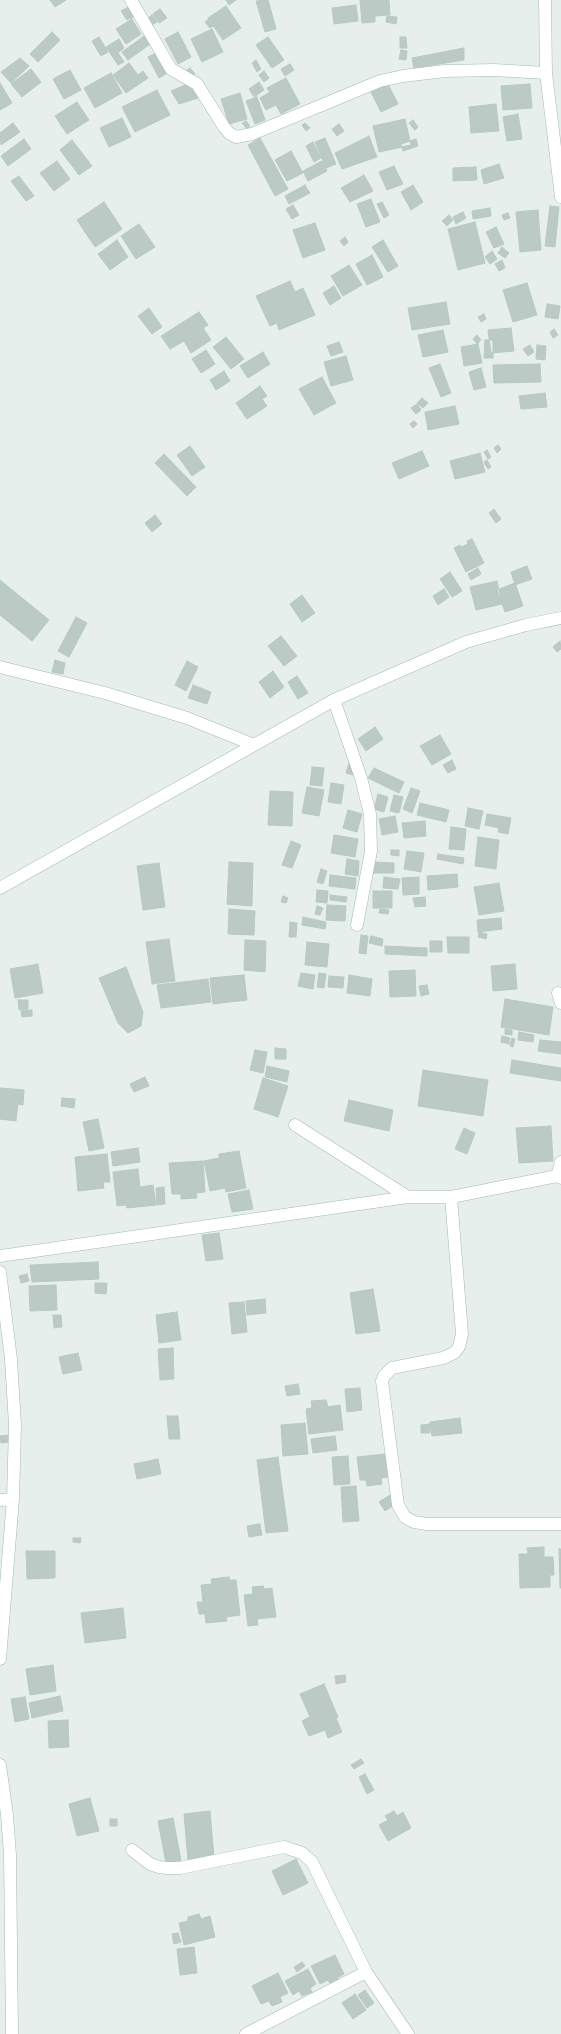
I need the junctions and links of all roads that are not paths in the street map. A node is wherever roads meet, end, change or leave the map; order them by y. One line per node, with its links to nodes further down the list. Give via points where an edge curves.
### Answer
1 (130, 0): 3 (street, via 171,69 197,84 224,127 236,137 252,134 380,81 403,76 494,70)
2 (545, 0): 3 (street)
3 (546, 73): 4 (street)
4 (561, 197)
5 (561, 618): 7 (street, via 466,642)
6 (0, 667): 8 (street, via 105,693 179,716)
7 (334, 700): 8 (street); 10 (street, via 361,778 370,814 371,851)
8 (254, 745): 9 (street)
9 (0, 888)
10 (357, 925)
11 (295, 1125): 14 (street)
12 (561, 1162): 13 (street)
13 (559, 1177): 15 (street)
14 (408, 1197): 15 (street); 16 (street)
15 (451, 1197): 21 (street, via 462,1334 459,1347 443,1358 392,1368 382,1381 398,1505 405,1517 414,1522 427,1524)
16 (0, 1256)
17 (0, 1272): 18 (street)
18 (1, 1286): 19 (street, via 11,1359 15,1424)
19 (13, 1498): 20 (street); 22 (street)
20 (0, 1500)
21 (561, 1524)
22 (0, 1659)
23 (0, 1765): 26 (street, via 10,1855)
24 (132, 1850): 25 (street, via 159,1868 180,1868 284,1847 302,1853 312,1862)
25 (366, 1972): 27 (street); 28 (street)
26 (12, 2034)
27 (246, 2034)
28 (408, 2034)

